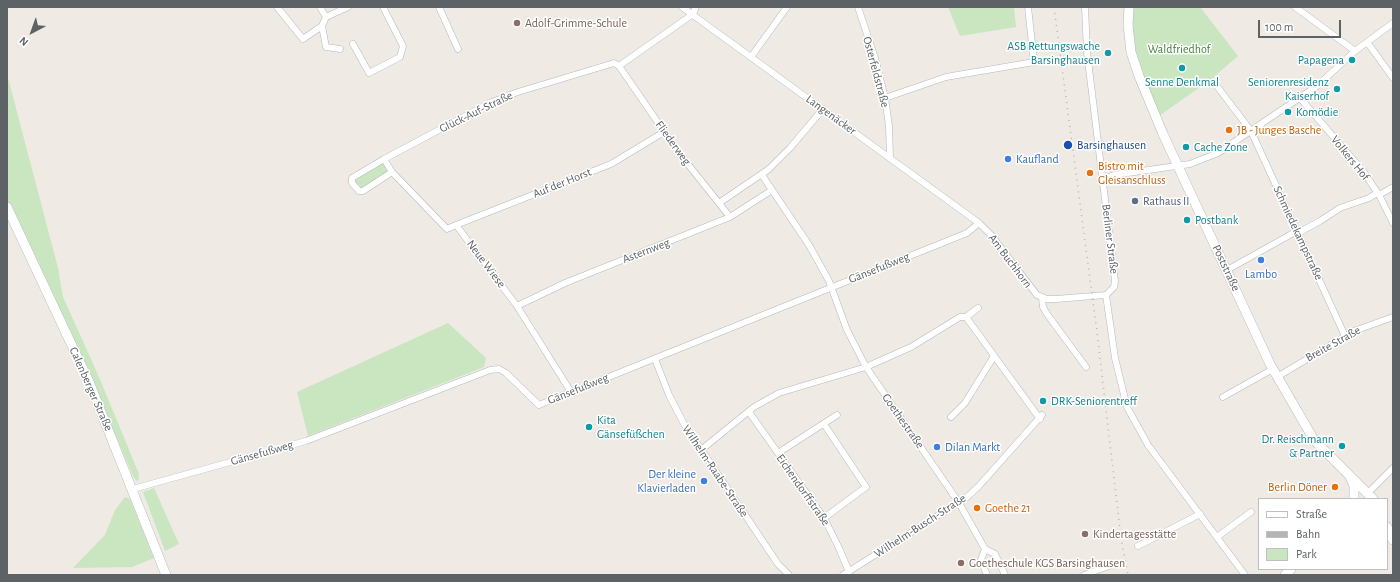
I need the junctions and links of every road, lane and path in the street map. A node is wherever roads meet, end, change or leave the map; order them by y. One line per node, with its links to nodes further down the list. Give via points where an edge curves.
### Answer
1 (277, 7): 17 (street, via 303,39)
2 (320, 7): 15 (street)
3 (348, 7): 15 (street)
4 (383, 7): 19 (street, via 403,46 400,57 369,73)
5 (439, 7): 21 (street)
6 (682, 7): 14 (street, Langenäcker)
7 (696, 7): 14 (street)
8 (787, 7): 23 (street)
9 (858, 7): 27 (street, Osterfeldstraße)
10 (1028, 7): 27 (street, via 1034,62 946,77)
11 (1085, 7): 39 (street, Berliner Straße, via 1087,52)
12 (1129, 7): 36 (main road, Poststraße, via 1131,52 1138,76)
13 (1295, 7): 22 (street)
14 (693, 14): 23 (street, Langenäcker); 24 (street)
15 (326, 17): 17 (street)
16 (1393, 23): 18 (street)
17 (322, 26): 20 (street, via 326,47)
18 (1367, 42): 22 (street); 25 (street)
19 (353, 44)
20 (340, 49)
21 (458, 49)
22 (1355, 51): 28 (street, via 1328,78)
23 (751, 57): 29 (street, Langenäcker)
24 (619, 66): 31 (street, Fliederweg); 35 (street, Glück-Auf-Straße, via 614,63 492,102)
25 (1393, 78)
26 (1213, 81): 30 (street, Schmiedekampstraße)
27 (885, 98): 32 (street, Osterfeldstraße)
28 (1300, 98): 30 (street); 42 (street, Volkers Hof, via 1363,171)
29 (823, 110): 33 (street, Langenäcker); 38 (street)
30 (1251, 131): 36 (street, via 1205,159); 49 (street, Schmiedekampstraße)
31 (664, 132): 43 (street, Fliederweg); 48 (street, Auf der Horst, via 611,164)
32 (889, 138): 33 (street); 34 (street, Osterfeldstraße)
33 (880, 150): 34 (street, Langenäcker)
34 (890, 158): 46 (street, Langenäcker)
35 (384, 159): 37 (street); 37 (street, Glück-Auf-Straße, via 352,178 352,183 359,191 363,191)
36 (1179, 166): 39 (street, via 1114,175); 50 (main road, Poststraße)
37 (392, 172): 48 (street, via 447,229)
38 (762, 175): 41 (street, Goethestraße); 43 (street)
39 (1103, 185): 52 (street, Berliner Straße, via 1115,280 1114,287)
40 (1393, 187): 42 (street)
41 (772, 190): 45 (street, Asternweg); 51 (street, Goethestraße, via 809,245 829,281)
42 (1378, 194): 47 (street, Volkers Hof); 49 (street, via 1340,208)
43 (719, 203): 45 (street, Fliederweg)
44 (7, 207): 74 (main road, Calenberger Straße, via 90,382)
45 (730, 217): 54 (street, Asternweg, via 565,282)
46 (978, 223): 51 (street, Gänsefußweg, via 967,233); 53 (street, Am Buchhorn, via 991,235 1033,291)
47 (1393, 223)
48 (456, 225): 54 (street, Neue Wiese)
49 (1297, 232): 50 (street); 58 (street, Schmiedekampstraße)
50 (1227, 270): 63 (main road, Poststraße)
51 (830, 288): 60 (street, Gänsefußweg); 61 (street, Goethestraße)
52 (1106, 295): 53 (street, Am Buchhorn); 79 (street, via 1115,358 1127,407 1140,433)
53 (1042, 298): 62 (street, Am Buchhorn, via 1047,314)
54 (517, 306): 64 (street, Neue Wiese)
55 (978, 308): 56 (street)
56 (966, 317): 59 (street); 61 (street, via 960,317 911,347)
57 (1393, 317): 58 (street, Breite Straße)
58 (1345, 336): 63 (street, Breite Straße)
59 (994, 356): 68 (street, via 965,403); 77 (street, Wilhelm-Busch-Straße, via 1041,417 978,487)
60 (655, 359): 64 (street, Gänsefußweg); 70 (street, Wilhelm-Raabe-Straße, via 669,395)
61 (866, 367): 66 (street, via 779,394); 77 (street, Goethestraße)
62 (1086, 367)
63 (1275, 373): 65 (street); 73 (main road, Poststraße, via 1314,440)
64 (571, 392): 74 (street, Gänsefußweg, via 539,405 506,373 499,369 490,370 306,441)
65 (1223, 397)
66 (749, 412): 70 (street); 71 (street, Eichendorffstraße)
67 (837, 415): 69 (street)
68 (950, 417)
69 (824, 424): 71 (street); 80 (street, via 866,487)
70 (701, 450): 89 (street, Wilhelm-Raabe-Straße, via 778,564)
71 (778, 454): 80 (street, Eichendorffstraße)
72 (1393, 468): 75 (street)
73 (1347, 473): 75 (main road, Poststraße); 76 (main road, via 1354,486)
74 (133, 489): 88 (main road, Calenberger Straße)
75 (1367, 497)
76 (1354, 498)
77 (959, 503): 85 (street, Goethestraße); 87 (street, Wilhelm-Busch-Straße)
78 (1251, 512): 82 (street)
79 (1200, 514): 82 (street); 84 (street)
80 (824, 518): 87 (street, Eichendorffstraße, via 839,548)
81 (1388, 529): 83 (main road)
82 (1217, 537): 93 (street)
83 (1393, 540)
84 (1138, 546)
85 (985, 549): 90 (street, via 981,560); 91 (street, Goethestraße, via 995,554)
86 (1109, 566): 92 (street)
87 (846, 573)
88 (166, 575)
89 (789, 575)
90 (986, 575)
91 (1005, 575)
92 (1084, 575)
93 (1245, 575)

